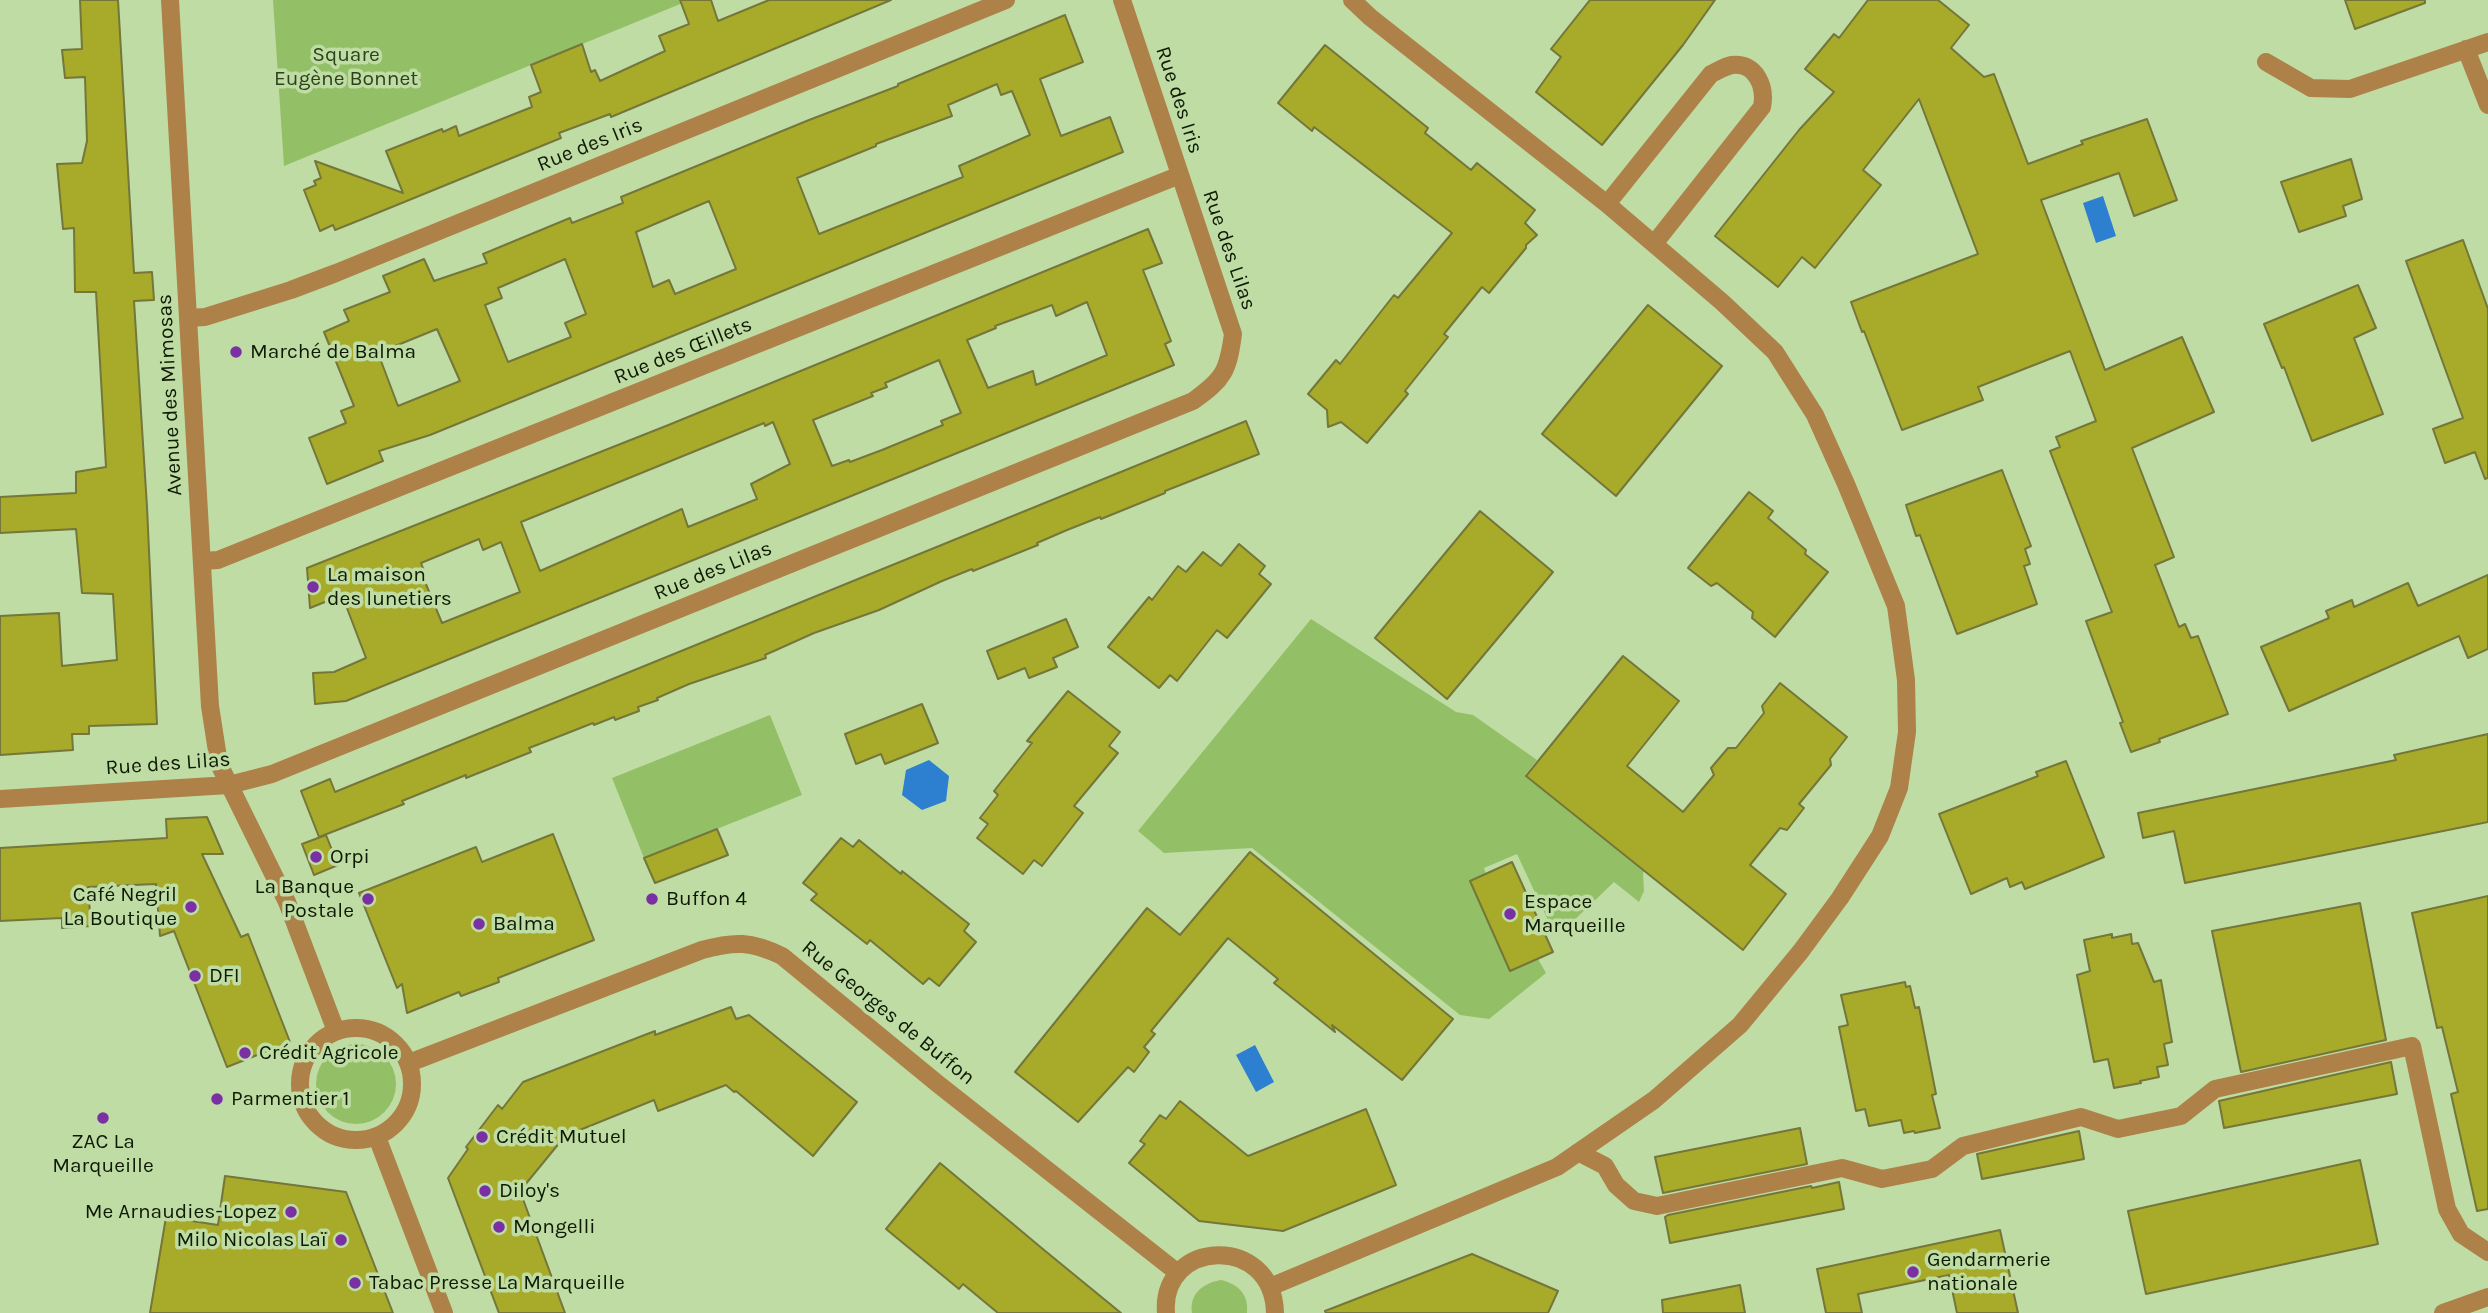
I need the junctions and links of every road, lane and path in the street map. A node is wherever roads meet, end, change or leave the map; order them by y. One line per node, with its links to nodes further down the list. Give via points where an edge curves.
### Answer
1 (170, 0): 12 (street, Avenue des Mimosas)
2 (1006, 0): 12 (street, Rue des Iris, via 336,273 205,317)
3 (1122, 0): 9 (street, Rue des Iris)
4 (1352, 0): 10 (street)
5 (2488, 42): 6 (street)
6 (2466, 49): 7 (street, via 2350,89 2311,88); 8 (street)
7 (2266, 62)
8 (2488, 105)
9 (1180, 176): 13 (street, Rue des Œillets, via 394,492 218,560); 14 (street, Rue des Lilas, via 1233,334 1229,362 1216,385 1194,401 284,769)
10 (1607, 204): 11 (street); 11 (street, via 1712,74 1729,65 1755,73 1763,88 1762,107)
11 (1654, 244): 19 (street, via 1775,352 1815,415 1896,606 1906,680 1907,732 1899,788 1880,836 1801,951 1740,1025 1654,1100)
12 (188, 318): 13 (street, Avenue des Mimosas)
13 (202, 561): 14 (street, Avenue des Mimosas, via 210,706 219,764)
14 (229, 785): 15 (street, Rue des Lilas); 16 (street, Avenue des Mimosas, via 287,902)
15 (0, 799)
16 (336, 1031): 17 (street, via 358,1027 379,1032 397,1044); 18 (street, via 309,1053 300,1088 304,1105 334,1136 348,1140)
17 (409, 1063): 18 (street, via 411,1098 392,1128); 21 (street, Rue Georges de Buffon, via 702,950 725,944 762,946 782,956)
18 (377, 1137): 24 (street)
19 (1578, 1152): 20 (street, via 1605,1166 1616,1185 1634,1201 1657,1206 1842,1168 1882,1179 1933,1169 1963,1146 2081,1117 2118,1129 2181,1116 2215,1089 2412,1046 2447,1209 2461,1234); 22 (street, via 1529,1180)
20 (2488, 1252)
21 (1178, 1273): 22 (street, via 1204,1256 1236,1256 1261,1273); 25 (street, via 1169,1288)
22 (1270, 1287): 26 (street)
23 (2488, 1297): 27 (street)
24 (444, 1313)
25 (1166, 1313)
26 (1275, 1313)
27 (2444, 1313)

